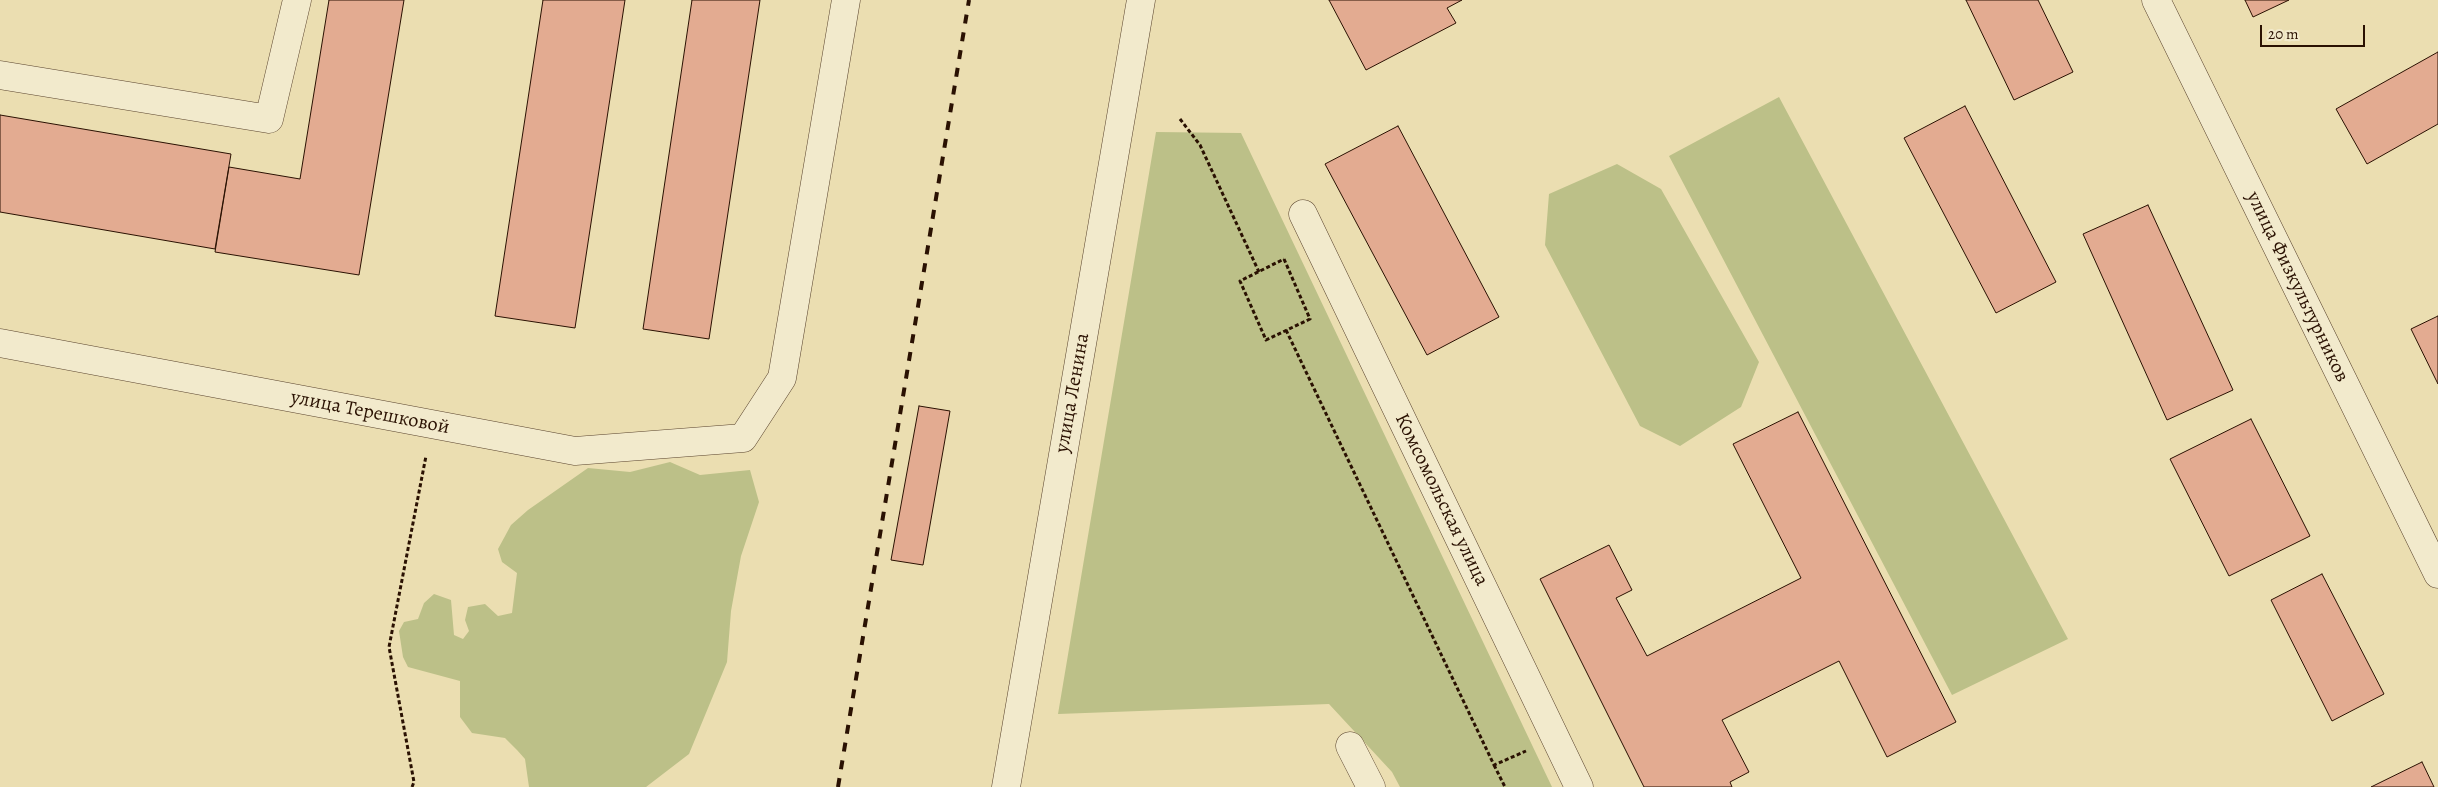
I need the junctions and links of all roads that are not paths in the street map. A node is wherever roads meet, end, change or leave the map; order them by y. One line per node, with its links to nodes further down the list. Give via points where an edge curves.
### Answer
1 (297, 0): 5 (street, via 269,118)
2 (846, 0): 7 (street, улица Терешковой, via 782,378 744,438 575,452)
3 (1141, 0): 10 (street, улица Ленина)
4 (2156, 0): 8 (street, улица Физкультурников)
5 (0, 75)
6 (1303, 214): 12 (street, Комсомольская улица)
7 (0, 343)
8 (2438, 574)
9 (1350, 746): 11 (street)
10 (1006, 787)
11 (1371, 787)
12 (1579, 787)

